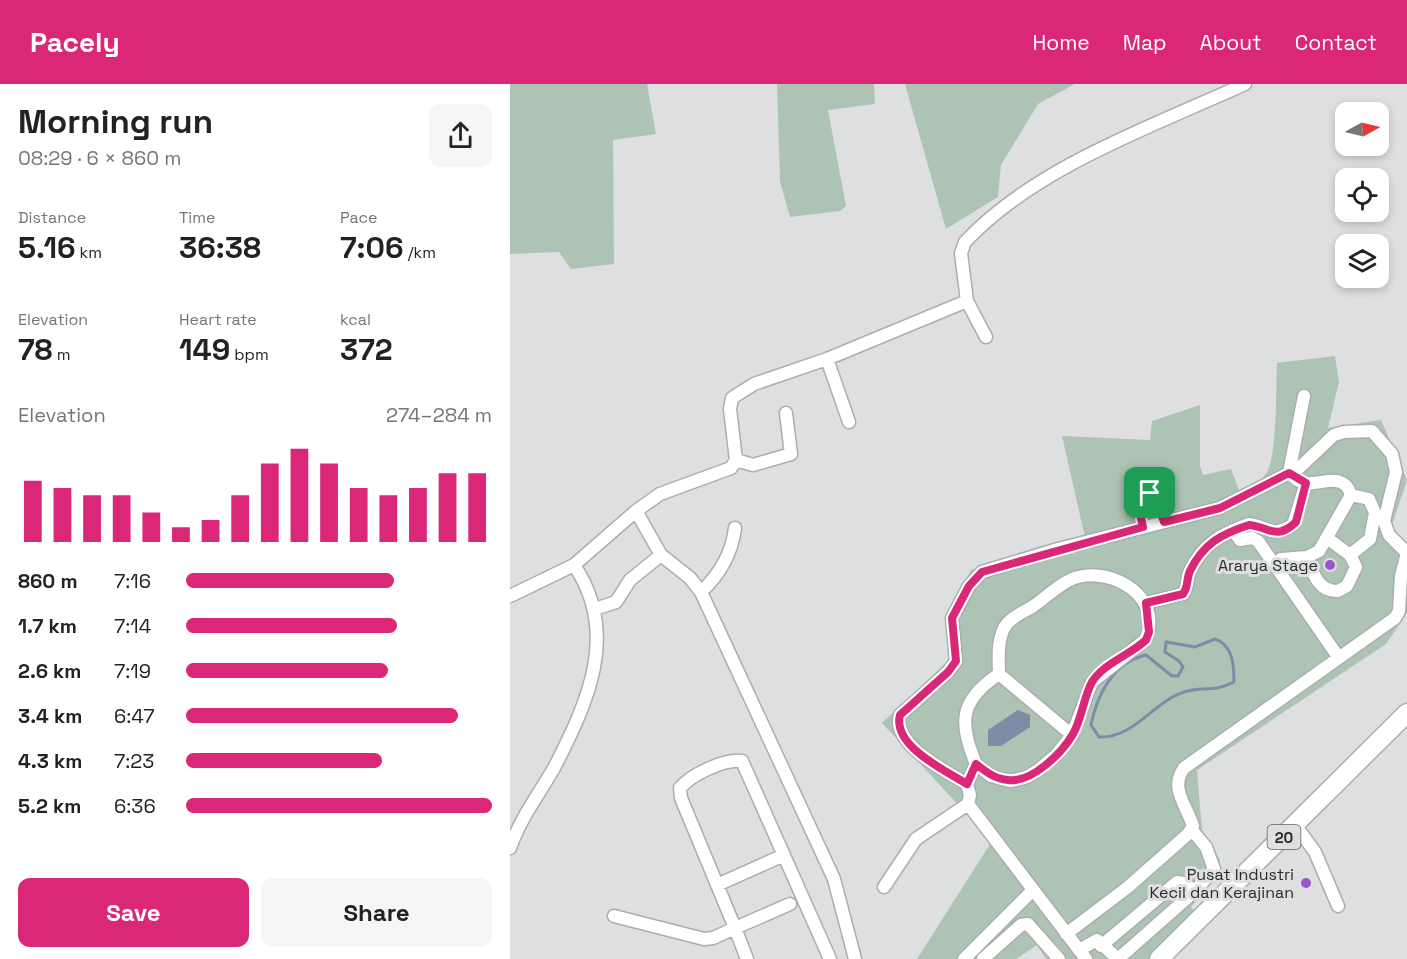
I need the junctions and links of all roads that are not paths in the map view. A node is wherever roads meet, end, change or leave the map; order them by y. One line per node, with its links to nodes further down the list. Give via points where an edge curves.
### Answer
1 (1245, 84): 2 (street, via 1056,172 1023,193 965,242 961,253)
2 (967, 302): 3 (street); 4 (street)
3 (986, 338)
4 (827, 359): 7 (street); 8 (street, via 754,384 732,398)
5 (1304, 396): 9 (street)
6 (786, 413): 8 (street, via 791,454 753,465)
7 (849, 422)
8 (736, 460): 12 (street, via 724,472 660,495)
9 (1289, 473): 10 (street); 13 (street, via 1220,508); 18 (street, via 1312,458 1334,435 1364,429 1377,435 1392,454 1396,472 1384,520 1389,535)
10 (1306, 483): 11 (street, via 1332,480 1343,483); 16 (street, via 1293,525 1278,533 1249,525)
11 (1351, 495): 17 (street); 20 (street, via 1369,499 1375,513 1370,539)
12 (636, 512): 19 (street); 23 (street)
13 (1164, 522): 14 (street); 14 (street, via 1157,497 1141,494 1137,500)
14 (1143, 527): 33 (street, via 982,572 969,586 952,618 956,661 900,715 898,723 916,750)
15 (735, 528): 24 (street, via 731,550)
16 (1233, 530): 26 (street, via 1204,548 1188,573 1188,587 1183,594); 28 (street, via 1240,540 1252,538 1258,542)
17 (1327, 538): 20 (street); 21 (street, via 1319,551)
18 (1407, 553): 28 (street, via 1395,618)
19 (661, 555): 24 (street); 27 (street, via 630,580 616,602)
20 (1350, 555): 21 (street, via 1355,572 1347,586 1338,591 1326,590 1318,583)
21 (1307, 557): 22 (street)
22 (1281, 559)
23 (574, 566): 25 (street); 27 (street)
24 (701, 592): 53 (street, via 834,879)
25 (510, 596)
26 (1146, 603): 29 (street, via 1130,586 1105,575 1070,580 1006,624 999,647); 31 (street, via 1146,640 1092,682)
27 (595, 609): 37 (street, via 598,637 587,695)
28 (1339, 658): 36 (street, via 1184,768 1177,781 1178,791)
29 (999, 674): 31 (street); 32 (street, via 978,688 966,707 970,750)
30 (1406, 717): 35 (highway, 20)
31 (1072, 735): 32 (street, via 1056,755 1027,777 1010,781 991,776)
32 (976, 764): 33 (street)
33 (967, 784): 34 (street)
34 (968, 804): 40 (street, via 916,839); 41 (street)
35 (1296, 826): 44 (street, via 1315,852); 58 (highway, 20)
36 (1191, 829): 42 (street, via 1206,847 1214,869); 47 (street, via 1128,887)
37 (510, 848)
38 (784, 855): 39 (street); 39 (street, via 742,761 734,760 687,780 680,788 681,798); 52 (street)
39 (717, 885): 46 (street)
40 (884, 887)
41 (1033, 890): 47 (street); 54 (street)
42 (1195, 891): 49 (street, via 1177,882); 57 (street)
43 (790, 904): 46 (street)
44 (1338, 906)
45 (614, 916): 46 (street, via 704,939)
46 (735, 928): 51 (street)
47 (1063, 928): 48 (street); 50 (street)
48 (1042, 938): 55 (street, via 1033,927 1021,925); 56 (street)
49 (1101, 946): 50 (street, via 1095,940); 57 (street)
50 (1082, 955)
51 (747, 959)
52 (830, 959)
53 (855, 959)
54 (964, 959)
55 (983, 959)
56 (1059, 959)
57 (1118, 959)
58 (1159, 959)

